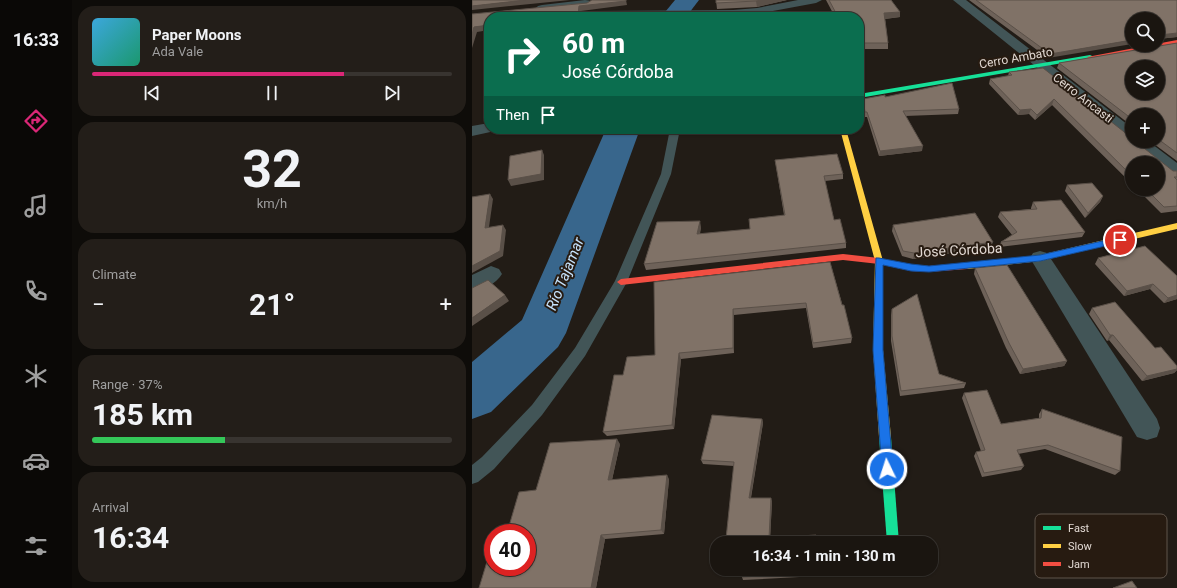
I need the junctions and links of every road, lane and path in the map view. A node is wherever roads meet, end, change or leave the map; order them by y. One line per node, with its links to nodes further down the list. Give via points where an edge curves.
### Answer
1 (958, 0): 8 (street, Cerro Ancasti)
2 (813, 4): 6 (street)
3 (534, 8): 4 (street)
4 (589, 8): 5 (street)
5 (630, 12)
6 (748, 12)
7 (1177, 42): 8 (street, Cerro Ambato)
8 (1041, 66): 9 (street, Cerro Ambato); 12 (street, Cerro Ancasti)
9 (864, 95)
10 (484, 129): 11 (street)
11 (472, 131)
12 (1125, 131)
13 (674, 134): 21 (lane, via 666,174)
14 (844, 134): 19 (street)
15 (1147, 148): 16 (street)
16 (1177, 171)
17 (1177, 226): 18 (street, José Córdoba)
18 (1040, 258): 19 (street, José Córdoba, via 929,269); 23 (street)
19 (879, 261): 21 (street, José Córdoba, via 843,257); 25 (street, via 878,350)
20 (491, 274): 22 (street)
21 (621, 282): 24 (lane, via 580,352 537,410 488,463)
22 (472, 286)
23 (1147, 428)
24 (472, 476)
25 (892, 536)

